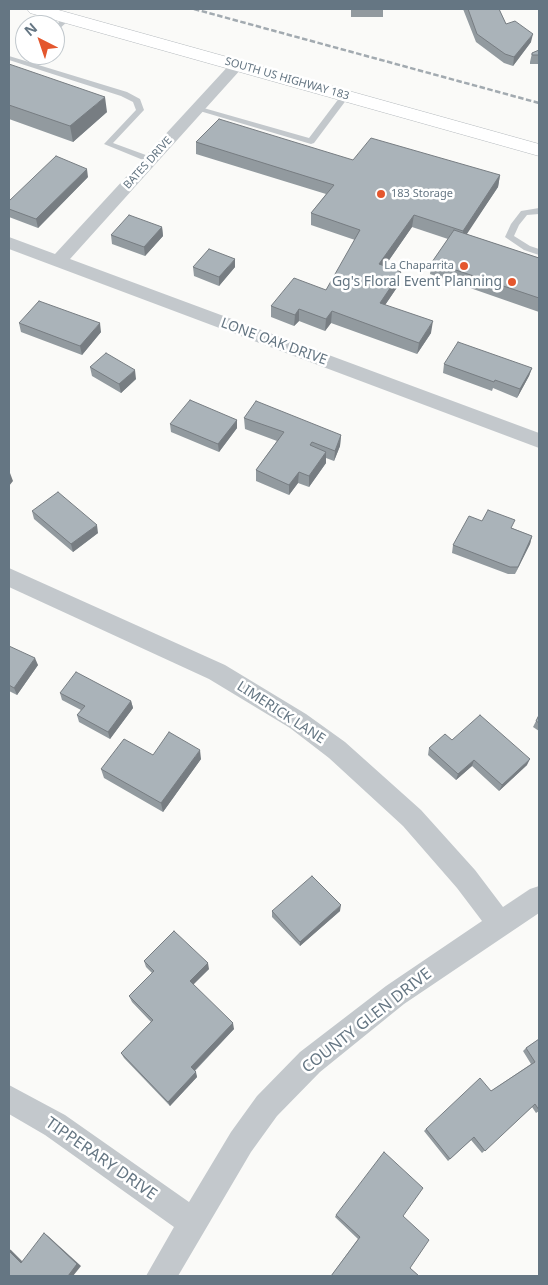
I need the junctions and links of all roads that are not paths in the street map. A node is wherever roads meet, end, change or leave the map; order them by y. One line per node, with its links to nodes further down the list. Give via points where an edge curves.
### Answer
1 (65, 25): 3 (main road, SOUTH US HIGHWAY 183)
2 (35, 65): 7 (lane, via 137,101 140,110 108,144)
3 (237, 65): 4 (main road, SOUTH US HIGHWAY 183); 5 (street, BATES DRIVE)
4 (346, 96): 5 (lane, via 311,141); 6 (main road, SOUTH US HIGHWAY 183)
5 (197, 109): 7 (street, BATES DRIVE)
6 (539, 150)
7 (151, 160): 11 (street, BATES DRIVE)
8 (539, 211): 10 (lane, via 524,213 509,237)
9 (9, 243): 11 (street, LONE OAK DRIVE)
10 (539, 252)
11 (58, 261): 12 (street, LONE OAK DRIVE)
12 (539, 441)
13 (9, 577): 15 (street, LIMERICK LANE, via 217,672 298,721 337,750 412,818 466,879)
14 (539, 898): 15 (street, COUNTY GLEN DRIVE)
15 (499, 924): 17 (street, COUNTY GLEN DRIVE, via 395,995 310,1062 267,1106)
16 (9, 1099): 17 (street, TIPPERARY DRIVE, via 55,1125)
17 (192, 1222): 18 (street, COUNTY GLEN DRIVE)
18 (161, 1276)

